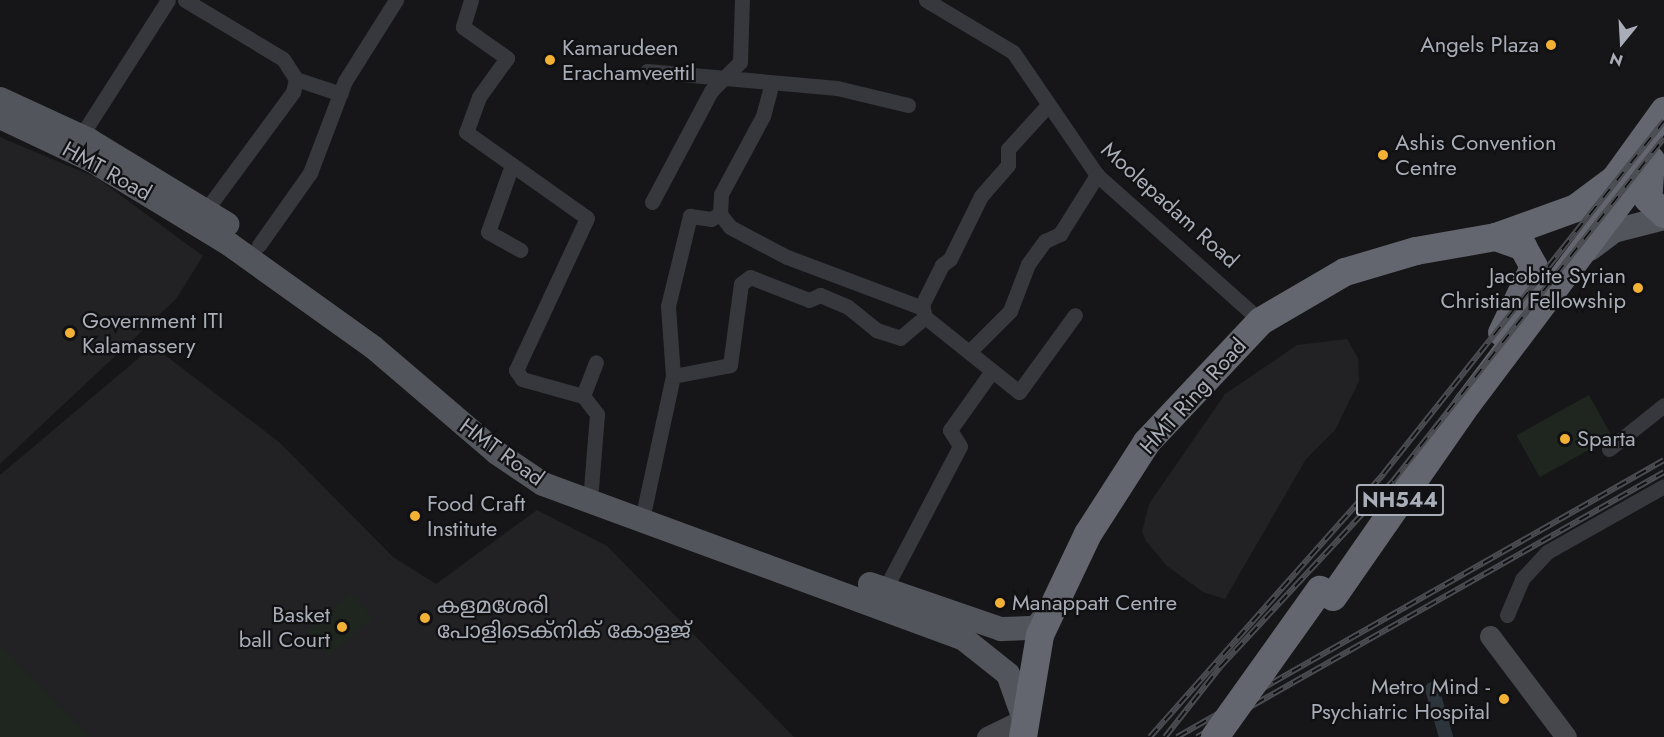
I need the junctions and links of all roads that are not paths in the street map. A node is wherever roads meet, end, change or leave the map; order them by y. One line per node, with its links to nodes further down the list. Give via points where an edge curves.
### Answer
1 (168, 0): 16 (street)
2 (185, 0): 9 (street, via 283,59)
3 (396, 0): 11 (street, via 368,38)
4 (471, 0): 18 (street, via 464,29 507,58 478,99 466,132)
5 (742, 0): 8 (street, via 742,54)
6 (926, 0): 13 (street, Moolepadam Road, via 1013,52)
7 (646, 71): 8 (street)
8 (730, 76): 10 (street); 20 (street, via 711,91 682,138)
9 (296, 79): 11 (street); 21 (street, via 293,92)
10 (772, 82): 12 (street, via 837,88); 22 (street, via 763,116 721,194)
11 (341, 94): 26 (street, via 310,173)
12 (908, 105)
13 (1048, 105): 19 (street, Moolepadam Road); 29 (street, via 1008,148 1008,165 973,210)
14 (1, 106): 16 (main road, HMT Road); 48 (main road, HMT Road, via 229,244 373,347 536,480 608,512 878,603 964,639 1008,674)
15 (1664, 111): 25 (highway, HMT Ring Road, via 1615,179 1576,208)
16 (81, 136): 21 (main road, HMT Road)
17 (1657, 151): 23 (highway, via 1648,199); 28 (highway)
18 (512, 165): 27 (street, via 488,232); 36 (street, via 584,214 587,223 516,370 522,380)
19 (1097, 175): 31 (street, Moolepadam Road); 32 (street, via 1060,234 1045,241 1028,264 1010,311)
20 (652, 202)
21 (206, 210): 26 (main road, HMT Road)
22 (720, 214): 29 (street, via 730,226 787,257); 35 (street, via 711,219 690,216 668,306)
23 (1664, 214)
24 (1664, 219): 28 (main road, via 1614,231)
25 (1496, 237): 31 (highway, HMT Ring Road, via 1416,250 1345,272); 42 (highway, NH544, via 1523,247 1534,267 1510,323)
26 (259, 245): 40 (main road, HMT Road, via 389,339 518,447)
27 (520, 250)
28 (1573, 263): 42 (highway, NH544)
29 (924, 312): 32 (street); 35 (street, via 900,338 876,330 848,307 820,295 809,300 750,277 741,284 730,365)
30 (1075, 315): 34 (street, via 1019,392)
31 (1261, 321): 45 (highway, HMT Ring Road, via 1147,442 1088,534)
32 (969, 352): 34 (street)
33 (596, 362): 36 (street)
34 (992, 371): 43 (street, via 950,430 960,446)
35 (673, 376): 41 (street)
36 (583, 396): 40 (street, via 597,414)
37 (1664, 405): 38 (street)
38 (1609, 449)
39 (1664, 486): 46 (street, via 1547,552 1521,579)
40 (591, 488): 41 (main road, HMT Road)
41 (644, 510): 43 (main road, HMT Road)
42 (1365, 538): 44 (highway, NH544)
43 (885, 589): 45 (main road, HMT Road, via 1000,629 1036,628)
44 (1326, 594): 50 (highway, NH544, bridge); 51 (highway, NH544)
45 (1052, 606): 48 (highway, HMT Ring Road, via 1035,652)
46 (1507, 615)
47 (1490, 636): 52 (street)
48 (1023, 728): 49 (street)
49 (987, 737)
50 (1215, 737)
51 (1237, 737)
52 (1566, 737)

